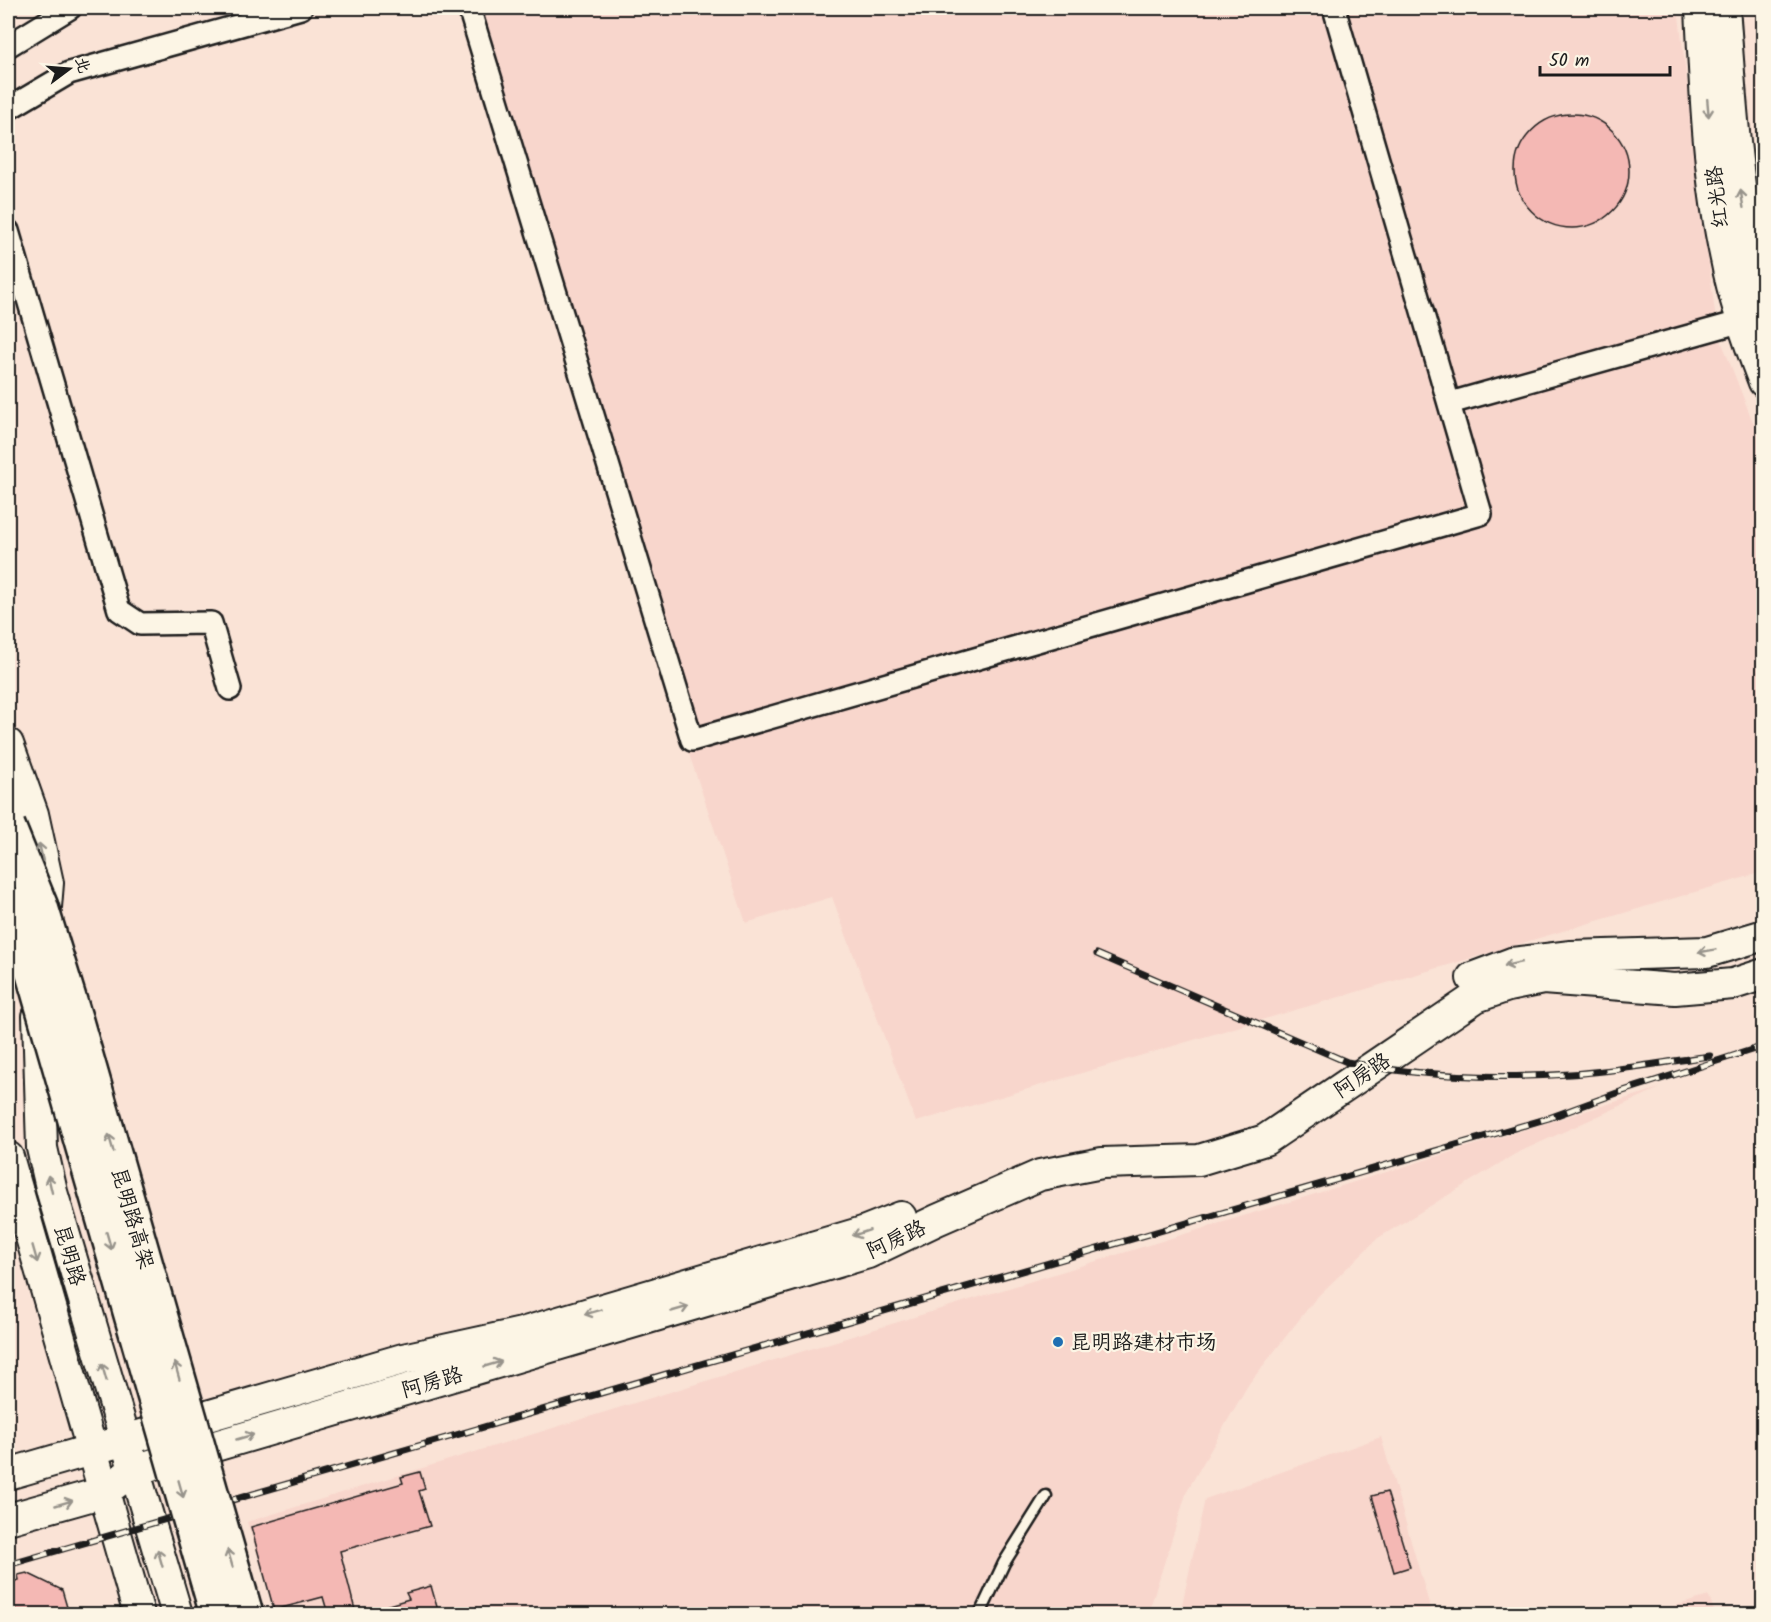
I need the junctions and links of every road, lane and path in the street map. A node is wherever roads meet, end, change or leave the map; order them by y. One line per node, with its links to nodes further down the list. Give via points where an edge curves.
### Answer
1 (70, 8): 7 (street)
2 (301, 8): 8 (street, via 69,73)
3 (469, 8): 13 (street, via 692,740 1481,514)
4 (1334, 8): 13 (street)
5 (1701, 8): 11 (main road, 红光路, one-way to 11, via 1715,196 1726,260)
6 (1724, 8): 10 (main road, 红光路, one-way to 6, via 1741,197)
7 (8, 46)
8 (8, 109)
9 (8, 231): 14 (street, via 118,610 140,624 211,623)
10 (1764, 297)
11 (1752, 318): 12 (main road, 红光路); 13 (street)
12 (1764, 381)
13 (1450, 403)
14 (231, 689)
15 (8, 744): 21 (main road, one-way to 15, via 48,883 33,813)
16 (8, 826): 33 (highway, 昆明路高架, one-way to 16, bridge, via 76,1021 41,907)
17 (8, 886): 21 (main road, 昆明路)
18 (8, 904): 32 (highway, 昆明路高架, one-way to 32, bridge, via 27,953)
19 (1764, 935): 23 (main road, 阿房路, one-way to 23, via 1707,952 1571,956 1512,963 1466,980 1255,1123 1212,1140 1077,1147 1020,1161 863,1232 522,1333 403,1359)
20 (1764, 974): 25 (main road, 阿房路, one-way to 20, via 868,1253 1040,1175 1102,1163 1199,1160 1264,1140 1476,997 1508,986 1544,979 1675,990 1733,984)
21 (38, 1014): 23 (main road, 昆明路, one-way to 21, via 42,1148)
22 (8, 1158): 24 (main road, 昆明路, one-way to 24)
23 (124, 1441): 24 (main road, 阿房路); 25 (main road, 昆明路)
24 (91, 1449): 26 (main road, 阿房路); 27 (main road, 昆明路)
25 (134, 1470): 27 (main road, 阿房路); 31 (main road, 昆明路, one-way to 25)
26 (8, 1474)
27 (104, 1492): 29 (main road, 阿房路, one-way to 27); 30 (main road, 昆明路)
28 (1046, 1496): 34 (lane, via 1004,1563)
29 (8, 1519)
30 (139, 1614)
31 (177, 1614)
32 (217, 1614)
33 (246, 1614)
34 (980, 1614)

